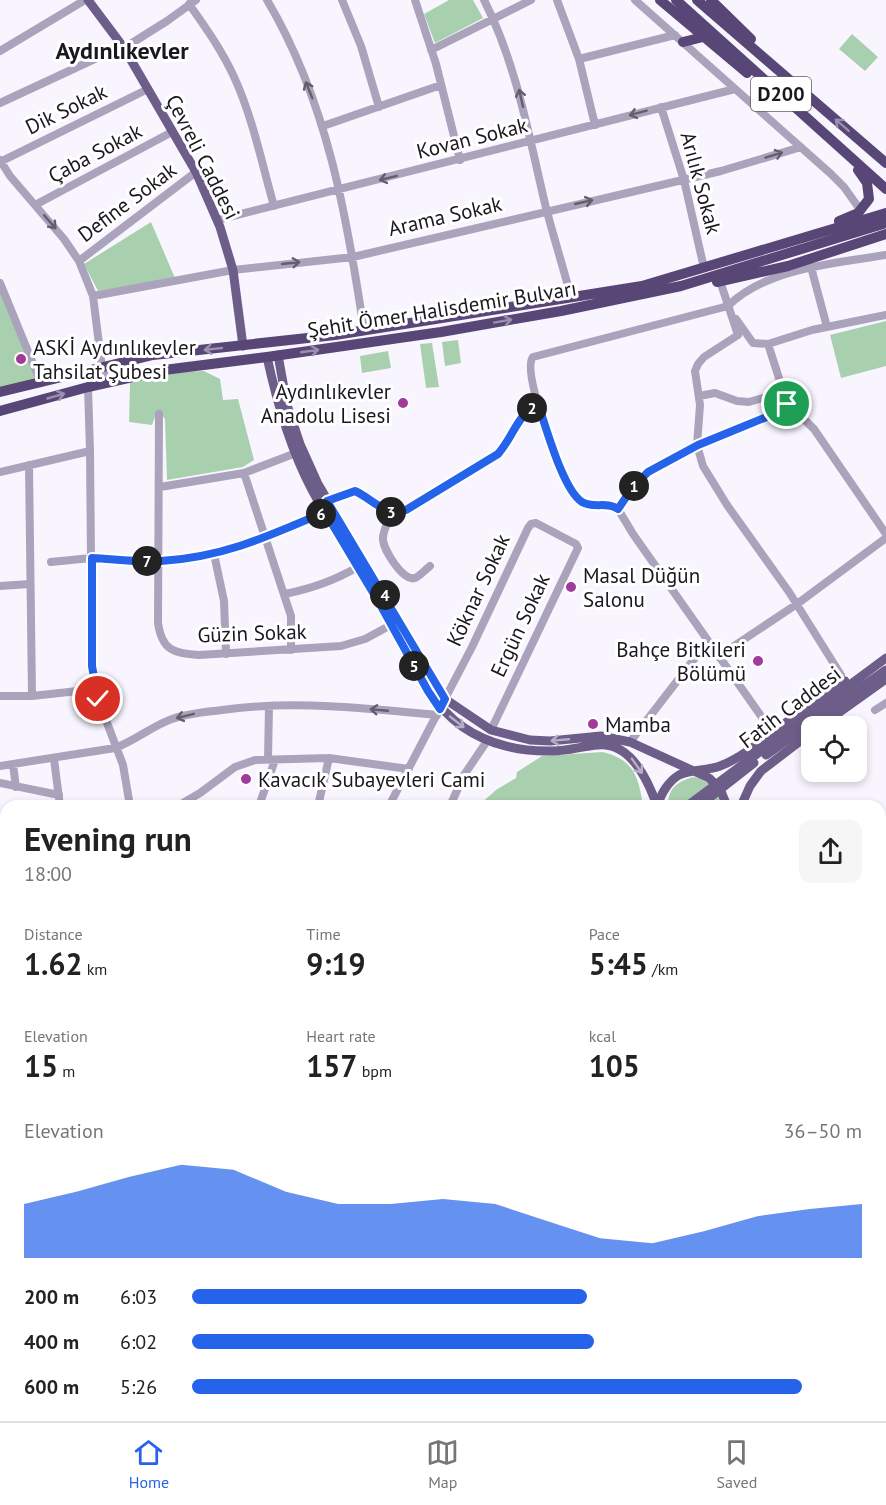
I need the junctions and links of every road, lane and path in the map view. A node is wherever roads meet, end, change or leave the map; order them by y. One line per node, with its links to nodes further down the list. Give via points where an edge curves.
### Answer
1 (87, 0): 17 (main road, Çevreli Caddesi); 19 (street)
2 (267, 0): 30 (street, one-way to 2)
3 (342, 0): 26 (street)
4 (415, 0): 18 (street)
5 (484, 0): 14 (street)
6 (531, 0): 14 (street)
7 (557, 0): 20 (street)
8 (635, 0): 16 (street)
9 (660, 0): 15 (highway)
10 (676, 0): 28 (highway, D200)
11 (697, 0): 21 (highway, D200)
12 (711, 0): 21 (highway)
13 (192, 2): 17 (street); 43 (street, via 235,78)
14 (493, 18): 18 (street); 33 (street, one-way to 14, via 518,87)
15 (703, 37): 16 (highway); 28 (highway)
16 (679, 38): 20 (street); 24 (street)
17 (124, 48): 23 (main road, Çevreli Caddesi); 25 (street)
18 (431, 50): 22 (street)
19 (0, 51)
20 (579, 58): 29 (street)
21 (774, 67): 37 (highway, D200, one-way to 21)
22 (441, 86): 26 (street); 35 (street)
23 (148, 89): 32 (main road, Çevreli Caddesi); 36 (street, Dik Sokak)
24 (735, 89): 27 (street, Kovan Sokak); 34 (street)
25 (0, 103)
26 (379, 107): 30 (street)
27 (661, 107): 29 (street, Kovan Sokak, one-way to 29); 39 (street, Arılık Sokak)
28 (802, 113): 31 (highway, D200)
29 (595, 124): 33 (street, Kovan Sokak)
30 (323, 126): 41 (street)
31 (821, 130): 40 (highway, D200); 45 (highway, via 867,183 870,196)
32 (172, 132): 38 (main road, Çevreli Caddesi); 42 (street, Çaba Sokak)
33 (531, 142): 35 (street, Kovan Sokak); 44 (street)
34 (801, 147): 39 (street, Arama Sokak, one-way to 34); 45 (street, via 844,187)
35 (460, 160): 41 (street, Kovan Sokak, one-way to 41)
36 (0, 161): 42 (street)
37 (886, 163)
38 (196, 172): 46 (main road, Çevreli Caddesi); 53 (street, Define Sokak)
39 (684, 180): 44 (street, Arama Sokak, one-way to 39); 55 (street, Arılık Sokak)
40 (886, 189)
41 (339, 190): 43 (street, Kovan Sokak); 52 (street)
42 (35, 205): 53 (street, one-way to 53)
43 (274, 206): 46 (street, Kovan Sokak)
44 (547, 211): 52 (street, Arama Sokak); 60 (street)
45 (857, 213): 47 (highway, via 869,213); 49 (highway)
46 (217, 220): 56 (main road, Çevreli Caddesi)
47 (881, 220): 49 (highway, Şehit Ömer Halisdemir Bulvarı); 50 (highway, via 856,241); 62 (highway, Şehit Ömer Halisdemir Bulvarı, via 681,286)
48 (886, 234): 50 (highway)
49 (787, 244): 55 (highway, Şehit Ömer Halisdemir Bulvarı)
50 (836, 251): 57 (highway)
51 (886, 255): 54 (street)
52 (353, 257): 56 (street, Arama Sokak, one-way to 52); 65 (street)
53 (79, 261): 59 (street)
54 (811, 267): 61 (street, via 768,280 737,297); 64 (street)
55 (704, 268): 60 (highway, Şehit Ömer Halisdemir Bulvarı, via 642,286)
56 (233, 270): 59 (street, Arama Sokak); 67 (main road, Çevreli Caddesi)
57 (720, 281): 61 (street); 62 (highway)
58 (0, 283): 71 (street)
59 (93, 296): 69 (street)
60 (571, 297): 65 (highway, Şehit Ömer Halisdemir Bulvarı)
61 (729, 308): 66 (street, via 753,343); 75 (street, via 738,335 698,364 695,371); 76 (street, via 533,357 529,369)
62 (561, 311): 68 (highway, Şehit Ömer Halisdemir Bulvarı, one-way to 62)
63 (886, 315): 64 (street)
64 (827, 327): 66 (street)
65 (364, 330): 67 (highway, Şehit Ömer Halisdemir Bulvarı)
66 (768, 344): 74 (street)
67 (243, 346): 69 (highway, Şehit Ömer Halisdemir Bulvarı, one-way to 69, via 153,355)
68 (273, 356): 70 (highway, Şehit Ömer Halisdemir Bulvarı, via 164,370); 82 (main road, via 282,420); 87 (main road, via 300,444)
69 (102, 368): 70 (street); 71 (highway, Şehit Ömer Halisdemir Bulvarı)
70 (108, 382): 72 (highway, Şehit Ömer Halisdemir Bulvarı)
71 (40, 383): 73 (highway, Şehit Ömer Halisdemir Bulvarı)
72 (88, 387): 78 (highway, Şehit Ömer Halisdemir Bulvarı, one-way to 72); 81 (street)
73 (0, 392)
74 (783, 392): 75 (street, via 749,402 714,393); 77 (street)
75 (699, 396): 80 (street)
76 (538, 404): 88 (street, via 573,493 584,503 608,504); 90 (street, via 525,412 498,454 406,510)
77 (791, 407): 80 (street); 91 (street, via 814,429)
78 (0, 411)
79 (159, 414): 86 (street, Güzin Sokak)
80 (698, 445): 88 (street, via 648,472); 103 (street, via 704,466 727,505)
81 (90, 452): 83 (street); 95 (street)
82 (296, 453): 85 (street); 89 (main road)
83 (29, 465): 84 (street); 100 (street)
84 (0, 472)
85 (244, 473): 86 (street); 92 (street)
86 (160, 487): 96 (street, Güzin Sokak)
87 (327, 501): 90 (street, via 355,491); 117 (main road)
88 (618, 509): 105 (street)
89 (325, 512): 92 (street); 99 (main road)
90 (392, 513): 98 (street, via 383,540 402,574 414,578)
91 (886, 536): 103 (street)
92 (266, 538): 94 (street); 102 (street)
93 (569, 540): 117 (street, Köknar Sokak, via 531,524); 124 (street, Ergün Sokak, via 578,548)
94 (214, 554): 96 (street); 108 (street, via 224,601)
95 (92, 558): 96 (street); 97 (street); 114 (street, via 92,666)
96 (160, 561): 108 (street, Güzin Sokak, via 158,623 164,643 181,653)
97 (51, 562)
98 (430, 566)
99 (358, 567): 102 (street, via 320,586); 104 (main road)
100 (30, 584): 101 (street); 116 (street)
101 (0, 586)
102 (285, 594): 106 (street, via 291,616)
103 (797, 604): 109 (street); 112 (street)
104 (391, 625): 106 (street, Güzin Sokak, via 341,646); 121 (main road)
105 (708, 641): 109 (street); 127 (street)
106 (291, 650): 108 (street, Güzin Sokak)
107 (886, 652): 135 (main road, bridge, via 729,762)
108 (226, 654)
109 (719, 656): 123 (street)
110 (886, 658): 148 (main road, Fatih Caddesi, bridge)
111 (886, 670): 149 (main road, Fatih Caddesi, bridge)
112 (841, 675)
113 (886, 679): 122 (main road)
114 (96, 689): 116 (street); 128 (street)
115 (0, 696): 116 (street)
116 (32, 696)
117 (445, 699): 121 (street, Köknar Sokak); 124 (main road)
118 (886, 703): 120 (street)
119 (269, 706): 121 (street, one-way to 119); 128 (street, one-way to 128, via 171,719); 131 (street)
120 (875, 710)
121 (439, 712): 126 (main road, one-way to 126); 134 (street, Köknar Sokak)
122 (834, 716)
123 (768, 726)
124 (491, 730): 127 (main road, one-way to 124, via 601,736 530,740)
125 (801, 739): 151 (main road, via 755,777)
126 (487, 741): 145 (street); 146 (main road, one-way to 146, via 537,751 601,744 619,749 633,759)
127 (630, 742): 135 (main road)
128 (115, 748): 130 (street); 140 (street, via 123,765)
129 (330, 758): 131 (street); 134 (street); 143 (street)
130 (54, 759): 132 (street); 138 (street)
131 (272, 759): 141 (street, via 255,760 235,768); 142 (street)
132 (13, 765): 133 (street); 137 (street)
133 (0, 766)
134 (409, 769): 144 (street, Köknar Sokak)
135 (695, 771): 147 (main road, via 678,776); 150 (main road, via 709,778)
136 (0, 783): 137 (street)
137 (16, 787): 138 (street)
138 (59, 795): 139 (street)
139 (59, 800)
140 (129, 800)
141 (188, 800)
142 (261, 800)
143 (320, 800)
144 (392, 800)
145 (453, 800)
146 (656, 800)
147 (659, 800)
148 (695, 800)
149 (707, 800)
150 (725, 800)
151 (744, 800)

